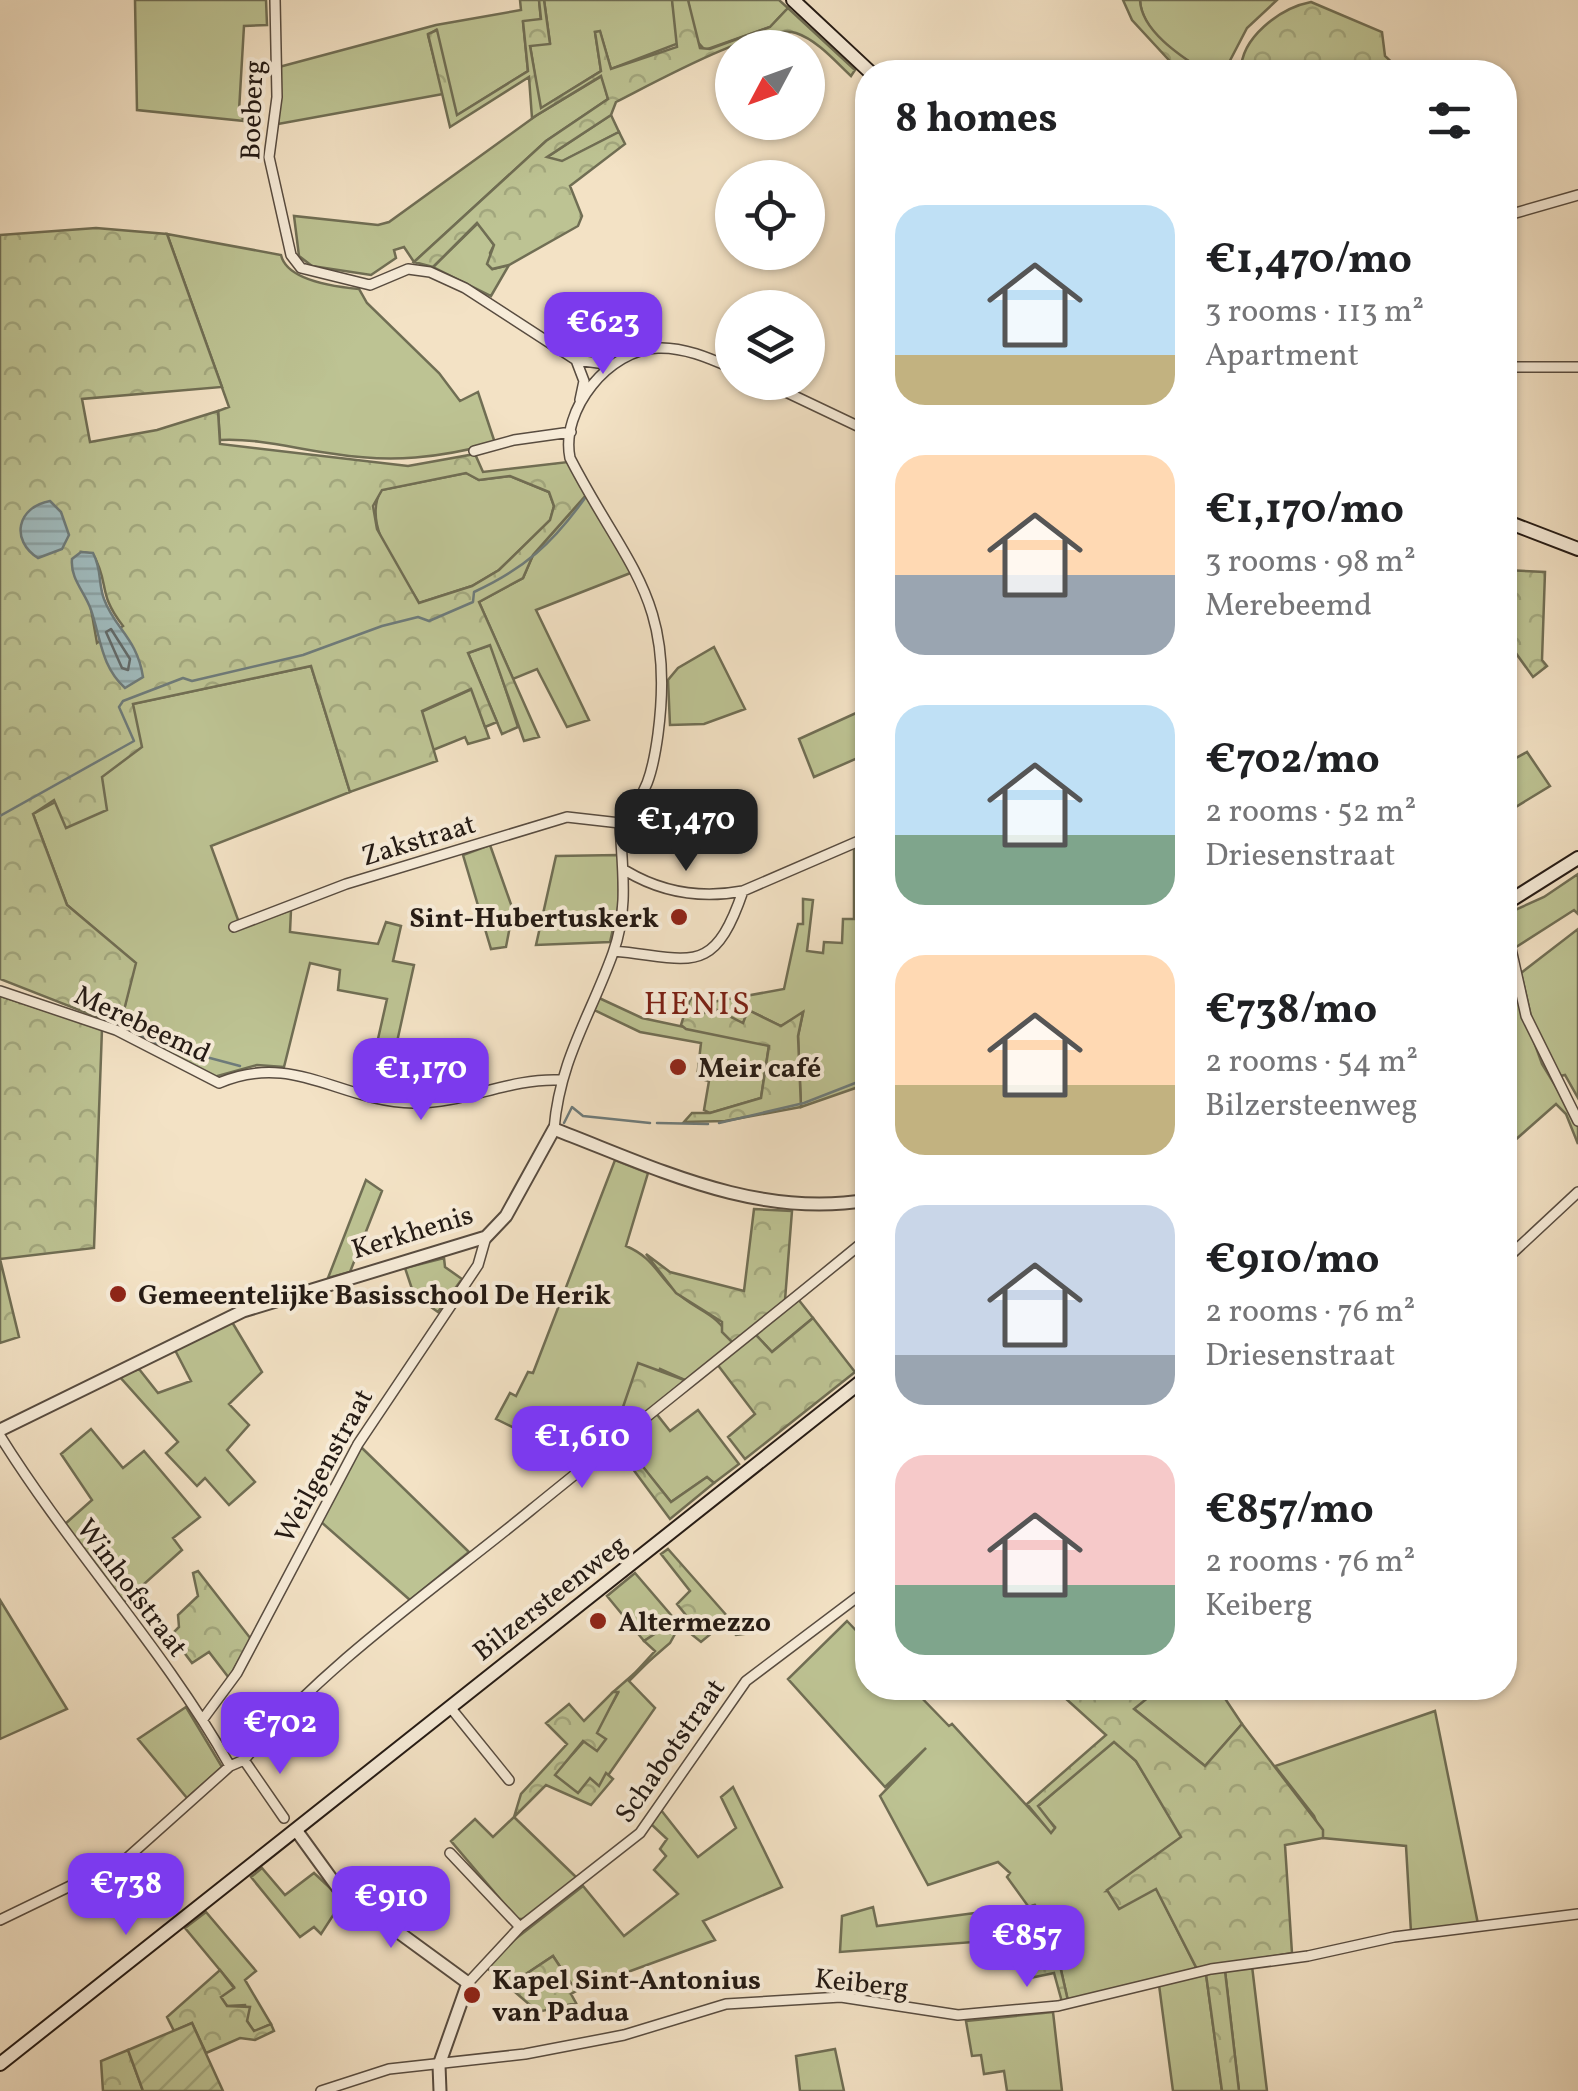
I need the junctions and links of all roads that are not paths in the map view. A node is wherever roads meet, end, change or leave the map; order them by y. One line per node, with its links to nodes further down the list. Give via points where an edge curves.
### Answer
1 (275, 0): 6 (street, Boeberg, via 277,97 268,157 294,261 311,274 370,285 408,269 430,272)
2 (793, 0): 3 (main road)
3 (857, 60)
4 (1578, 195): 5 (street)
5 (1517, 213)
6 (576, 360): 8 (street, Boeberg); 12 (street, Boeberg, via 584,381)
7 (715, 361): 8 (street, Boeberg, via 655,348)
8 (613, 365): 12 (street, Boeberg)
9 (1517, 367): 10 (street)
10 (1578, 367)
11 (803, 400): 13 (street)
12 (580, 402): 14 (street, Boeberg)
13 (855, 425)
14 (570, 432): 15 (street); 18 (street, via 570,458 638,572 660,640 662,700 650,784)
15 (474, 452)
16 (1517, 526): 17 (main road)
17 (1578, 549)
18 (620, 823): 21 (street, Kerkhenis); 24 (street, Zakstraat, via 567,817 346,884)
19 (855, 843): 22 (street)
20 (1578, 858): 23 (main road)
21 (626, 870): 22 (street, via 678,893); 25 (street, Kerkhenis)
22 (744, 892): 25 (street, via 722,937 701,958)
23 (1517, 896)
24 (234, 927)
25 (614, 951): 28 (street, Kerkhenis)
26 (1517, 976): 29 (street, via 1526,1016)
27 (0, 992): 28 (street, Merebeemd, via 116,1030 219,1082 266,1069 418,1104)
28 (559, 1080): 30 (street, Kerkhenis)
29 (1578, 1121)
30 (554, 1129): 32 (street, via 758,1201); 33 (street, Kerkhenis, via 506,1216)
31 (1578, 1192): 35 (street)
32 (855, 1202)
33 (486, 1237): 37 (street, Kerkhenis, via 243,1312); 40 (street, Weilgenstraat, via 478,1265 358,1444 237,1673)
34 (855, 1249): 41 (street, via 433,1583)
35 (1517, 1249)
36 (855, 1386): 39 (main road, Bilzersteenweg)
37 (0, 1433): 40 (street, Winhofstraat, via 48,1512)
38 (855, 1599): 49 (street, Schabotstraat, via 746,1681 640,1832)
39 (450, 1707): 43 (street); 45 (main road, Bilzersteenweg)
40 (203, 1719): 42 (street, Winhofstraat)
41 (244, 1760): 42 (street); 44 (street)
42 (230, 1766): 48 (street, via 126,1859)
43 (509, 1780)
44 (284, 1818)
45 (296, 1830): 50 (street, via 338,1888); 51 (main road, Bilzersteenweg)
46 (450, 1853): 49 (street)
47 (1578, 1914): 52 (street, Keiberg, via 1212,1969 1058,2006 958,2015 826,1996 726,2004 624,2035)
48 (0, 1920)
49 (520, 1927): 50 (street, Schabotstraat)
50 (468, 1984): 52 (street)
51 (0, 2064)
52 (439, 2066): 53 (street, Keiberg, via 388,2069); 54 (street)
53 (321, 2091)
54 (440, 2091)

